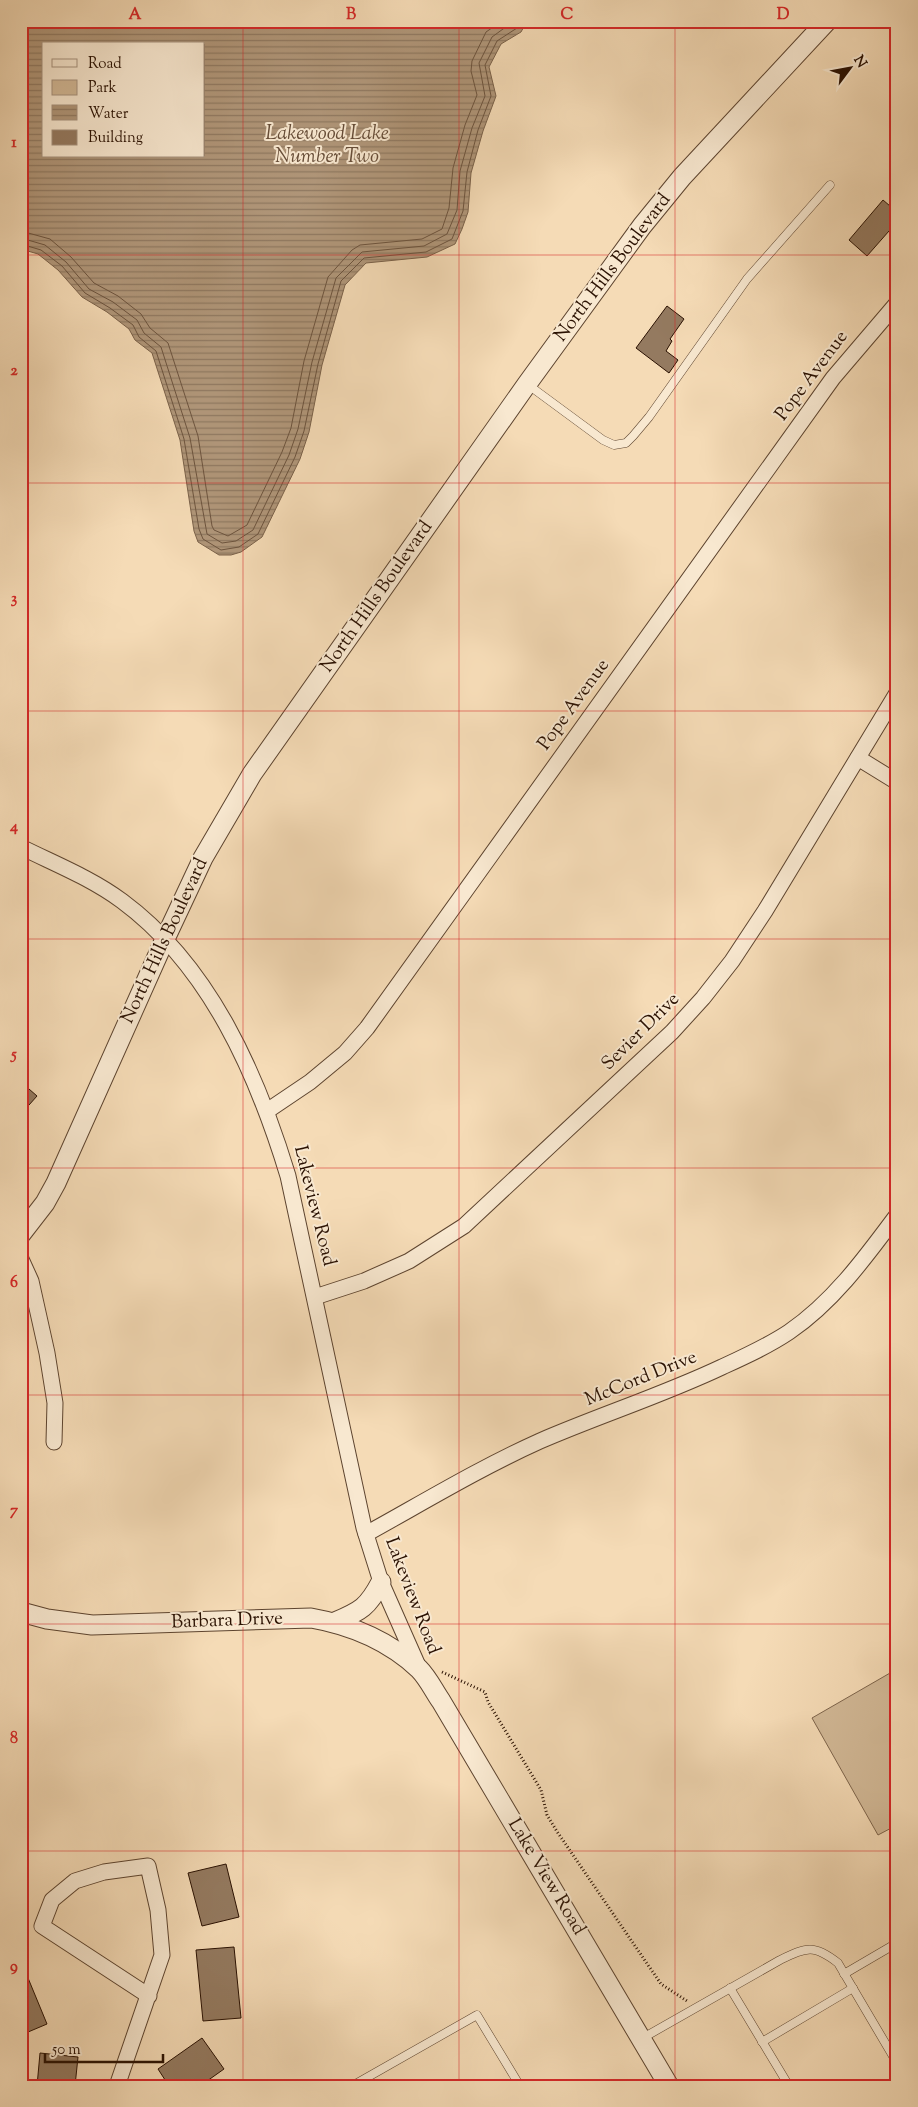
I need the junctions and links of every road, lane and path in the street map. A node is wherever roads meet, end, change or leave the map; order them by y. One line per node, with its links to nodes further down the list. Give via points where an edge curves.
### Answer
1 (826, 21): 4 (street, North Hills Boulevard, via 682,177 607,272)
2 (830, 186): 4 (lane, via 746,280 649,417 626,443 614,445 602,440)
3 (897, 303): 10 (street, Pope Avenue, via 833,378 368,1028 345,1053 310,1082)
4 (527, 384): 9 (street, North Hills Boulevard, via 252,774 203,858)
5 (897, 693): 6 (street, Sevier Drive)
6 (858, 758): 7 (street); 14 (street, Sevier Drive, via 732,962 672,1032 464,1226 409,1261 364,1281)
7 (897, 782)
8 (21, 847): 9 (street, Lakeview Road, via 99,886 141,916)
9 (164, 939): 10 (street, Lakeview Road, via 201,984 228,1028); 12 (street, North Hills Boulevard, via 56,1184)
10 (267, 1111): 14 (street, Lakeview Road, via 288,1176)
11 (897, 1215): 16 (street, McCord Drive, via 847,1279 818,1308 764,1348 494,1463)
12 (21, 1234)
13 (21, 1259): 15 (street, via 31,1281 47,1353 55,1403)
14 (315, 1297): 16 (street, Lakeview Road)
15 (54, 1442)
16 (366, 1534): 17 (street, Lakeview Road)
17 (381, 1582): 19 (street, via 371,1601 356,1613); 20 (street, Lakeview Road)
18 (21, 1612): 19 (street, Barbara Drive, via 92,1625 275,1618)
19 (335, 1622): 20 (street, Barbara Drive, via 388,1645)
20 (420, 1670): 26 (path, via 443,1672 485,1692 540,1790 546,1815 558,1833 661,1984); 27 (street, Lake View Road)
21 (897, 1943): 22 (lane)
22 (844, 1974): 23 (lane, via 838,1963 811,1948 800,1950); 24 (lane)
23 (730, 1988): 26 (lane); 28 (lane)
24 (853, 1988): 28 (lane); 29 (lane)
25 (149, 1996): 25 (street, via 162,1955 158,1910 148,1866 104,1872 75,1881 52,1900 42,1926); 30 (street)
26 (697, 2008): 27 (lane)
27 (642, 2039): 33 (street, Lake View Road)
28 (762, 2042): 34 (lane)
29 (897, 2062)
30 (117, 2086)
31 (352, 2086): 32 (lane, via 477,2015)
32 (520, 2086)
33 (669, 2086)
34 (789, 2086)

